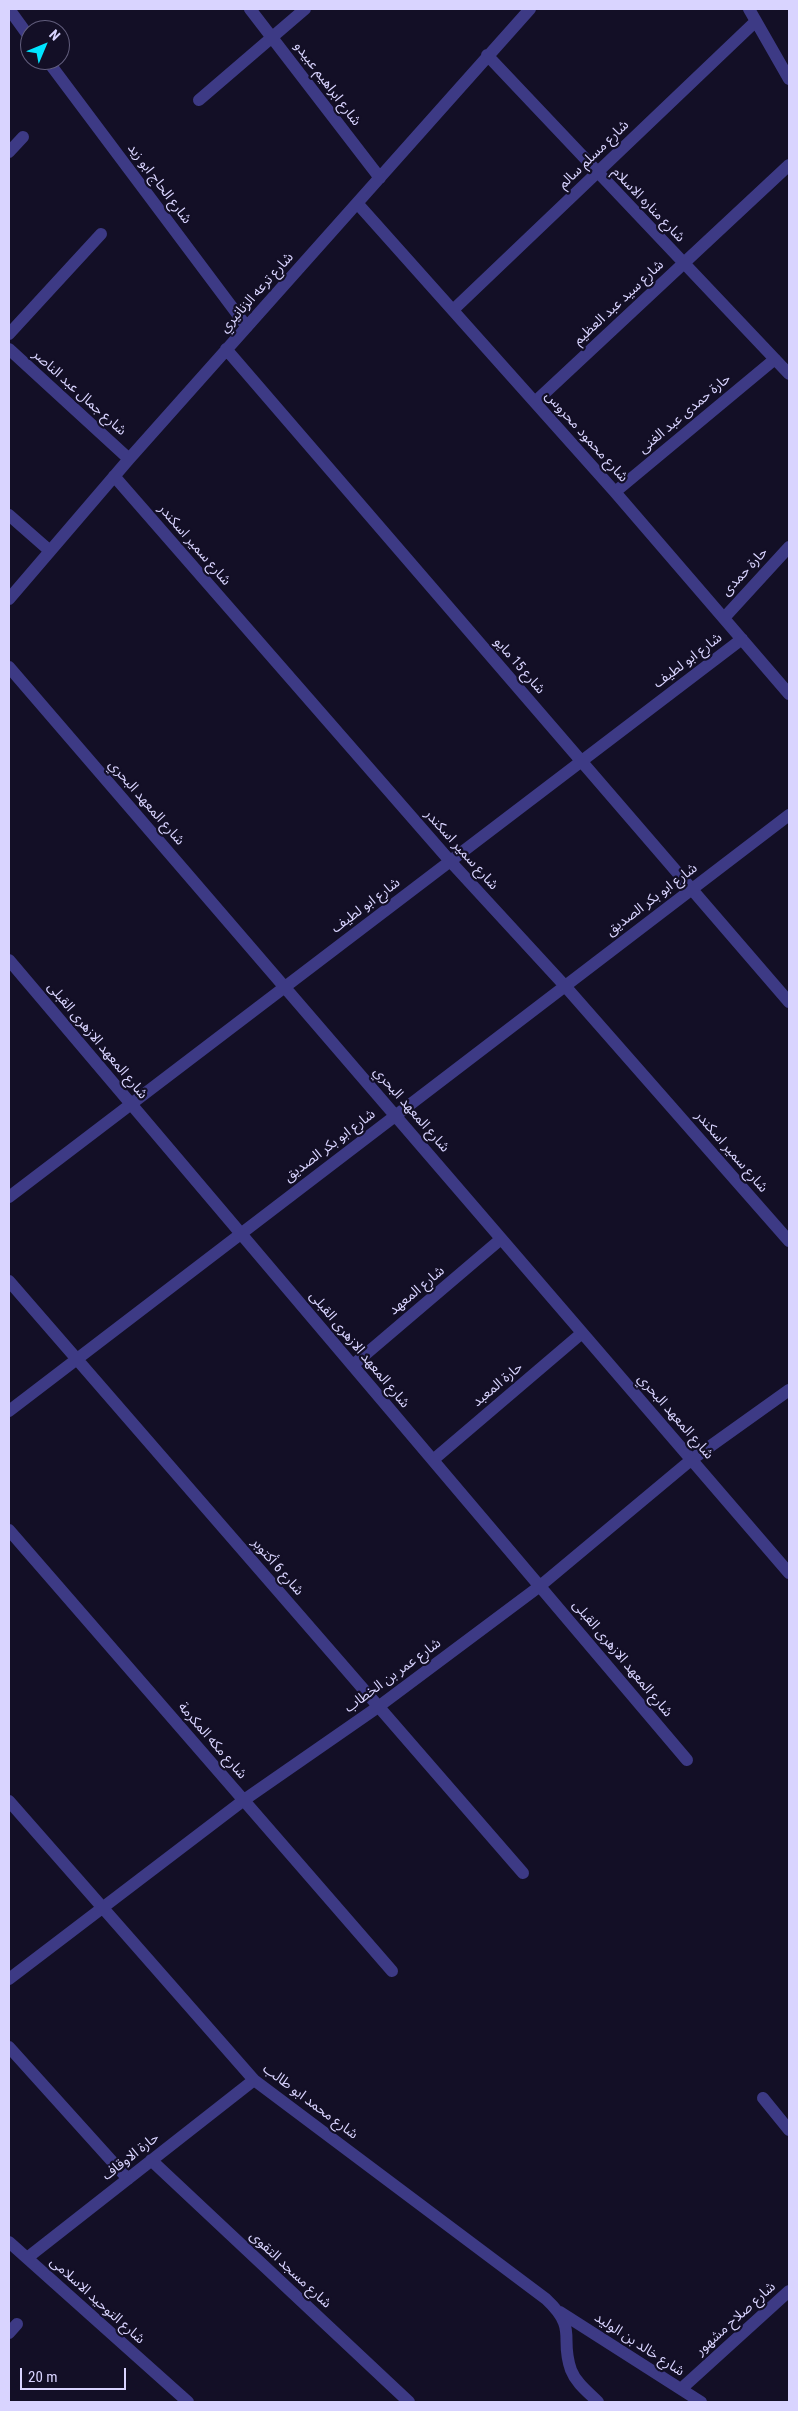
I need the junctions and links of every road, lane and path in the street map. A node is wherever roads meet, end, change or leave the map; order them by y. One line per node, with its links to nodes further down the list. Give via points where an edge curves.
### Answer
1 (250, 9): 8 (street, شارع ابراهيم عبيدو)
2 (305, 9): 8 (street)
3 (530, 9): 9 (street, شارع ترعه الزنانيري)
4 (749, 9): 6 (street)
5 (9, 10): 7 (street)
6 (756, 22): 11 (street); 16 (street, شارع مسلم سالم)
7 (20, 25)
8 (272, 37): 12 (street); 17 (street, شارع ابراهيم عبيدو)
9 (487, 55): 16 (street, شارع مناره الاسلام); 17 (street, شارع ترعه الزنانيري)
10 (54, 70): 22 (street, شارع الحاج ابو زيد)
11 (789, 80)
12 (199, 100)
13 (23, 137): 14 (street)
14 (9, 152)
15 (789, 165): 20 (street, شارع سيد عبد العظيم)
16 (597, 173): 20 (street, شارع مناره الاسلام); 21 (street, شارع مسلم سالم)
17 (380, 178): 18 (street, شارع ترعه الزنانيري)
18 (357, 203): 21 (street, شارع محمود محروس); 22 (street, شارع ترعه الزنانيري)
19 (102, 234): 23 (street)
20 (684, 264): 26 (street, شارع مناره الاسلام); 28 (street, شارع سيد عبد العظيم)
21 (453, 310): 28 (street, شارع محمود محروس)
22 (247, 327): 25 (street, شارع ترعه الزنانيري)
23 (9, 334)
24 (9, 349): 29 (street, شارع جمال عبد الناصر)
25 (226, 349): 29 (street, شارع ترعه الزنانيري); 40 (street, شارع 15 مايو)
26 (775, 359): 27 (street, شارع مناره الاسلام); 31 (street, حارة حمدى عبد الغنى)
27 (789, 374)
28 (535, 402): 31 (street, شارع محمود محروس)
29 (130, 459): 30 (street, شارع ترعه الزنانيري)
30 (114, 476): 34 (street, شارع ترعه الزنانيري); 42 (street, شارع سمير اسكندر)
31 (615, 492): 36 (street, شارع محمود محروس)
32 (9, 515): 34 (street)
33 (789, 547): 36 (street, حارة حمدى)
34 (50, 551): 35 (street, شارع ترعه الزنانيري)
35 (9, 599)
36 (724, 618): 37 (street, شارع محمود محروس)
37 (742, 639): 39 (street, شارع محمود محروس); 40 (street, شارع ابو لطيف)
38 (9, 667): 46 (street, شارع المعهد البحري)
39 (789, 694)
40 (581, 761): 42 (street, شارع ابو لطيف); 43 (street, شارع 15 مايو)
41 (789, 815): 43 (street, شارع ابو بكر الصديق)
42 (450, 861): 45 (street, شارع سمير اسكندر); 46 (street, شارع ابو لطيف)
43 (692, 889): 45 (street, شارع ابو بكر الصديق); 47 (street, شارع 15 مايو)
44 (9, 960): 48 (street, شارع المعهد الازهرى القبلى)
45 (565, 986): 49 (street, شارع ابو بكر الصديق); 53 (street, شارع سمير اسكندر)
46 (285, 987): 48 (street, شارع ابو لطيف); 49 (street, شارع المعهد البحري)
47 (789, 1002)
48 (131, 1104): 50 (street, شارع ابو لطيف); 51 (street, شارع المعهد الازهرى القبلى)
49 (396, 1115): 51 (street, شارع ابو بكر الصديق); 52 (street, شارع المعهد البحري)
50 (9, 1197)
51 (241, 1233): 56 (street, شارع ابو بكر الصديق); 57 (street, شارع المعهد الازهرى القبلى)
52 (501, 1239): 55 (street, شارع المعهد البحري); 57 (street, شارع المعهد)
53 (789, 1241)
54 (9, 1281): 56 (street, شارع 6 أكتوبر)
55 (582, 1333): 60 (street, حارة المعبد); 61 (street, شارع المعهد البحري)
56 (76, 1359): 59 (street, شارع ابو بكر الصديق); 65 (street, شارع 6 أكتوبر)
57 (353, 1365): 60 (street, شارع المعهد الازهرى القبلى)
58 (789, 1390): 61 (street, شارع عمر بن الخطاب)
59 (9, 1411)
60 (433, 1460): 64 (street, شارع المعهد الازهرى القبلى)
61 (692, 1460): 63 (street, شارع المعهد البحري); 64 (street, شارع عمر بن الخطاب)
62 (9, 1530): 67 (street, شارع مكه المكرمة)
63 (789, 1573)
64 (540, 1586): 65 (street, شارع عمر بن الخطاب); 66 (street, شارع المعهد الازهرى القبلى)
65 (378, 1707): 67 (street, شارع عمر بن الخطاب); 69 (street, شارع 6 أكتوبر)
66 (687, 1760)
67 (244, 1800): 70 (street, شارع عمر بن الخطاب); 71 (street, شارع مكه المكرمة)
68 (9, 1801): 70 (street, شارع محمد ابو طالب)
69 (522, 1873)
70 (101, 1908): 72 (street, شارع عمر بن الخطاب); 74 (street, شارع محمد ابو طالب)
71 (392, 1971)
72 (9, 1979)
73 (9, 2046): 78 (street)
74 (254, 2080): 77 (street, حارة الاوقاف); 82 (street, شارع محمد ابو طالب)
75 (763, 2098): 76 (street)
76 (789, 2130)
77 (151, 2160): 78 (street, حارة الاوقاف); 85 (street, شارع مسجد التقوى)
78 (128, 2179): 80 (street, حارة الاوقاف)
79 (9, 2242): 80 (street, شارع التوحيد الاسلامى)
80 (27, 2258): 84 (street, شارع التوحيد الاسلامى)
81 (789, 2291): 83 (street, شارع صلاح مشهور)
82 (560, 2312): 83 (street, شارع خالد بن الوليد); 86 (street, via 568,2329 571,2370 577,2381)
83 (681, 2389): 87 (street, شارع خالد بن الوليد)
84 (188, 2402)
85 (409, 2402)
86 (598, 2402)
87 (701, 2402)

